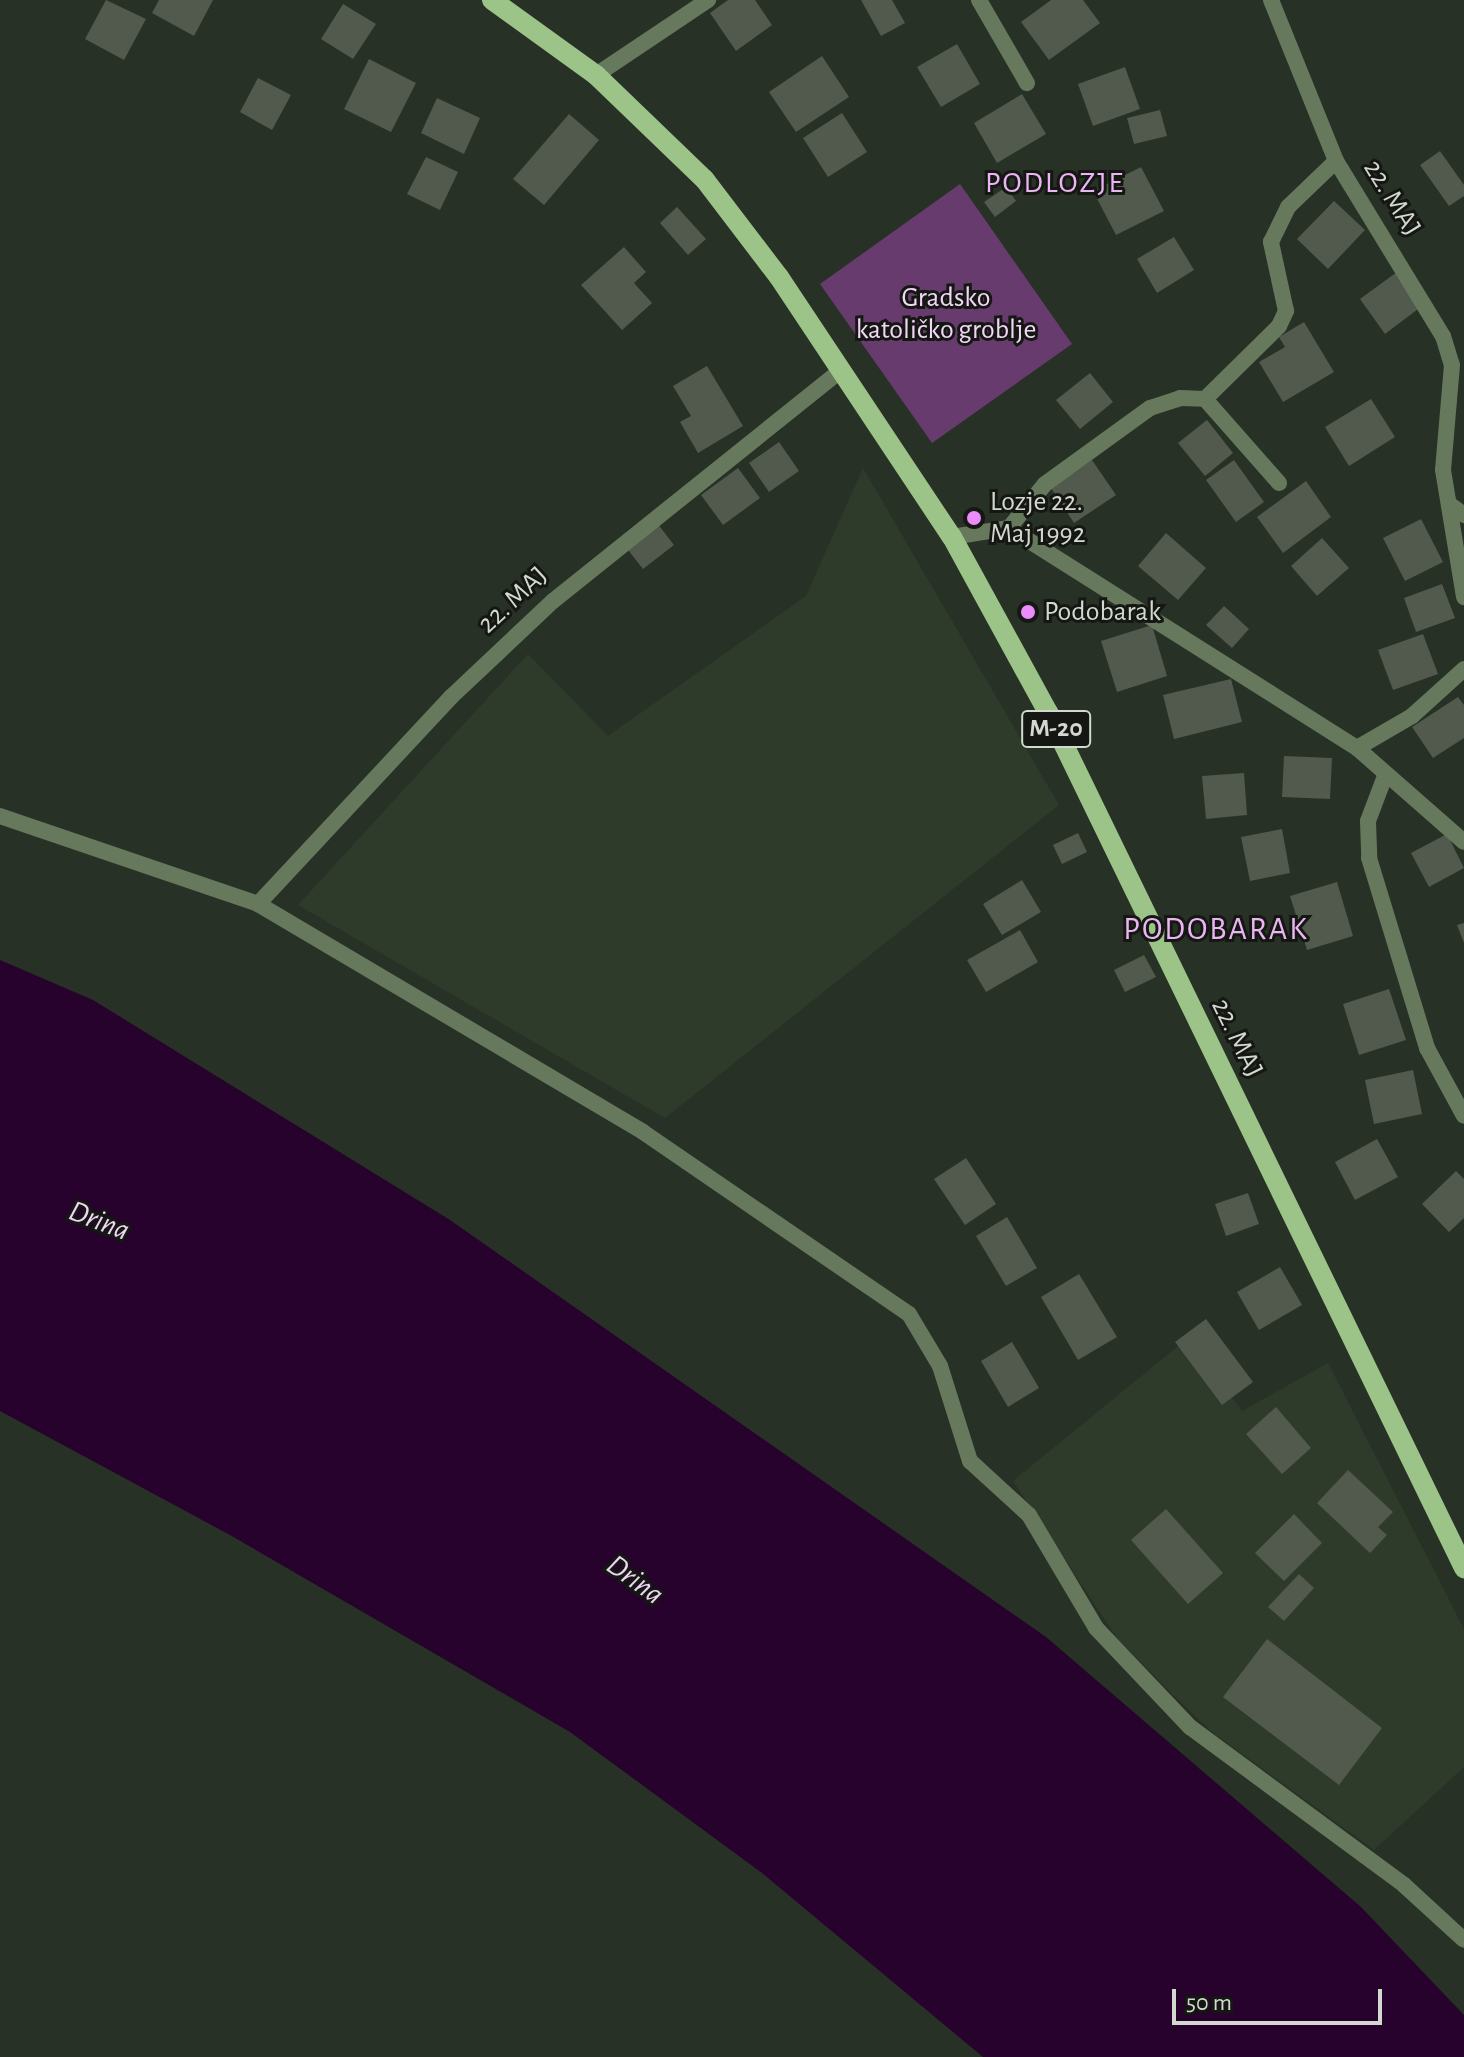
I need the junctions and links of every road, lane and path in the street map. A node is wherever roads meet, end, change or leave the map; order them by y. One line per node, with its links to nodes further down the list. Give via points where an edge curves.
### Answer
1 (492, 0): 5 (main road, 22. MAJ / M-20)
2 (708, 0): 5 (street)
3 (979, 0): 6 (street)
4 (1271, 0): 7 (street)
5 (596, 75): 8 (main road, 22. MAJ / M-20, via 705,180 779,277)
6 (1027, 83)
7 (1336, 161): 9 (street, 22. MAJ, via 1288,207 1271,242 1286,311 1279,326); 11 (street, 22. MAJ, via 1443,336 1452,365 1443,470)
8 (838, 373): 14 (main road, 22. MAJ / M-20); 21 (street, 22. MAJ, via 553,601 429,719)
9 (1205, 399): 10 (street); 13 (street, via 1180,398 1150,408 1045,484)
10 (1279, 483)
11 (1449, 504): 12 (street); 15 (street, 22. MAJ)
12 (1464, 515)
13 (1009, 528): 14 (street); 17 (street)
14 (952, 537): 23 (main road, 22. MAJ / M-20, via 1048,712)
15 (1464, 597)
16 (1464, 669): 17 (street, via 1412,716)
17 (1357, 748): 18 (street)
18 (1385, 776): 20 (street); 22 (street, via 1368,821 1369,858 1427,1048)
19 (0, 816): 21 (street)
20 (1464, 842)
21 (258, 904): 24 (street, via 643,1132 909,1314 940,1366 970,1461 1029,1515 1096,1628 1190,1727 1404,1885)
22 (1464, 1116)
23 (1464, 1568)
24 (1464, 1940)

